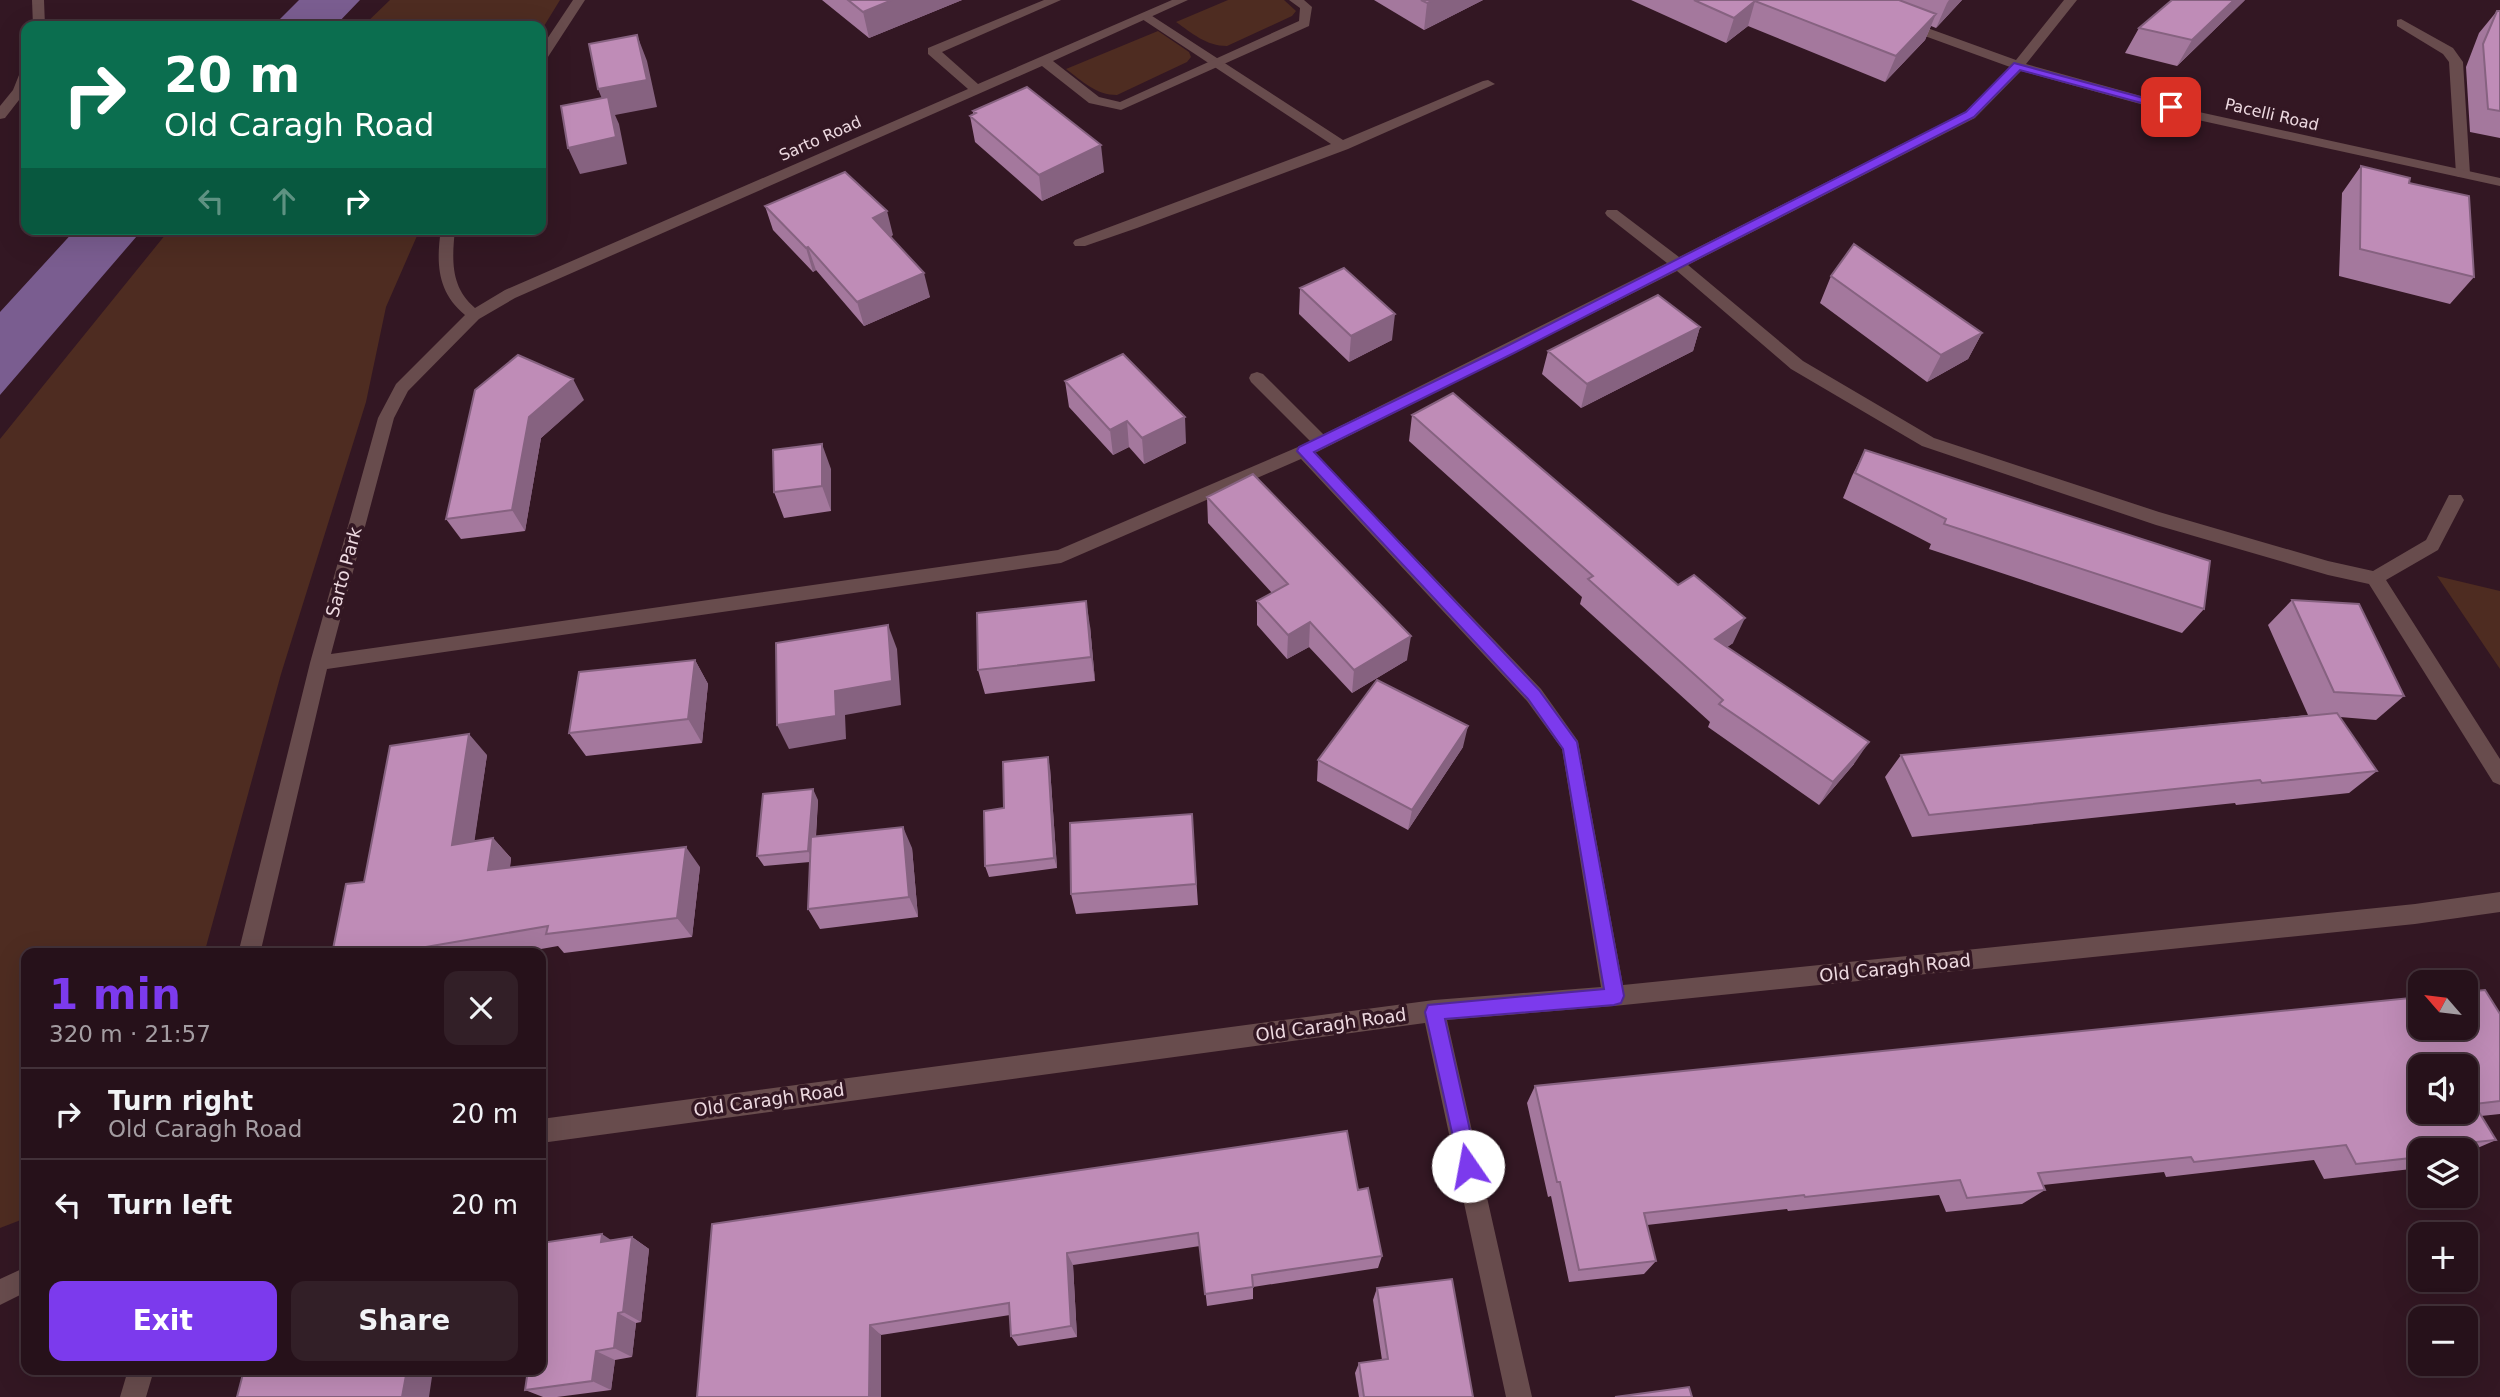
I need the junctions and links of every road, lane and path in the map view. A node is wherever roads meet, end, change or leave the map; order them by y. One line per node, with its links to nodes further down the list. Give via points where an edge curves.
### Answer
1 (38, 0): 9 (street)
2 (579, 0): 11 (street)
3 (1055, 0): 17 (street, via 933,51)
4 (1182, 0): 7 (street, Sarto Road)
5 (1295, 0): 13 (street, via 1306,7 1305,23)
6 (2071, 0): 14 (street)
7 (1146, 16): 12 (street, Sarto Road); 13 (street)
8 (1891, 19): 14 (street, Pacelli Road)
9 (39, 21)
10 (2401, 23): 20 (street, via 2448,51 2456,62)
11 (546, 50)
12 (1043, 60): 13 (street, via 1094,100 1121,106); 17 (street, Sarto Road)
13 (1216, 63): 19 (street)
14 (2018, 66): 20 (street, Pacelli Road, via 2250,127); 25 (street, via 1970,115)
15 (1488, 84): 19 (lane)
16 (21, 86): 18 (street)
17 (976, 89): 26 (street, Sarto Road, via 510,294)
18 (0, 115)
19 (1343, 146): 24 (lane)
20 (2463, 174): 21 (street, Pacelli Road)
21 (2500, 182)
22 (1612, 213): 25 (street)
23 (448, 235): 26 (street, via 446,280 457,303)
24 (1080, 243)
25 (1678, 264): 28 (street); 30 (street, via 1797,365 1928,442 2156,518)
26 (474, 315): 31 (street, Sarto Park, via 402,388 386,418)
27 (1257, 378): 28 (street)
28 (1313, 447): 31 (street, via 1061,556); 35 (street, via 1534,695 1571,747)
29 (2455, 500): 30 (street, via 2432,545)
30 (2375, 578): 32 (street)
31 (319, 663): 34 (street, Sarto Park)
32 (2500, 776)
33 (2500, 902): 35 (street, Old Caragh Road)
34 (250, 948)
35 (1614, 996): 36 (street, Old Caragh Road)
36 (1434, 1012): 37 (street, Old Caragh Road); 42 (street)
37 (546, 1130)
38 (21, 1282): 39 (street)
39 (0, 1292)
40 (140, 1375): 41 (street)
41 (133, 1397)
42 (1518, 1397)

